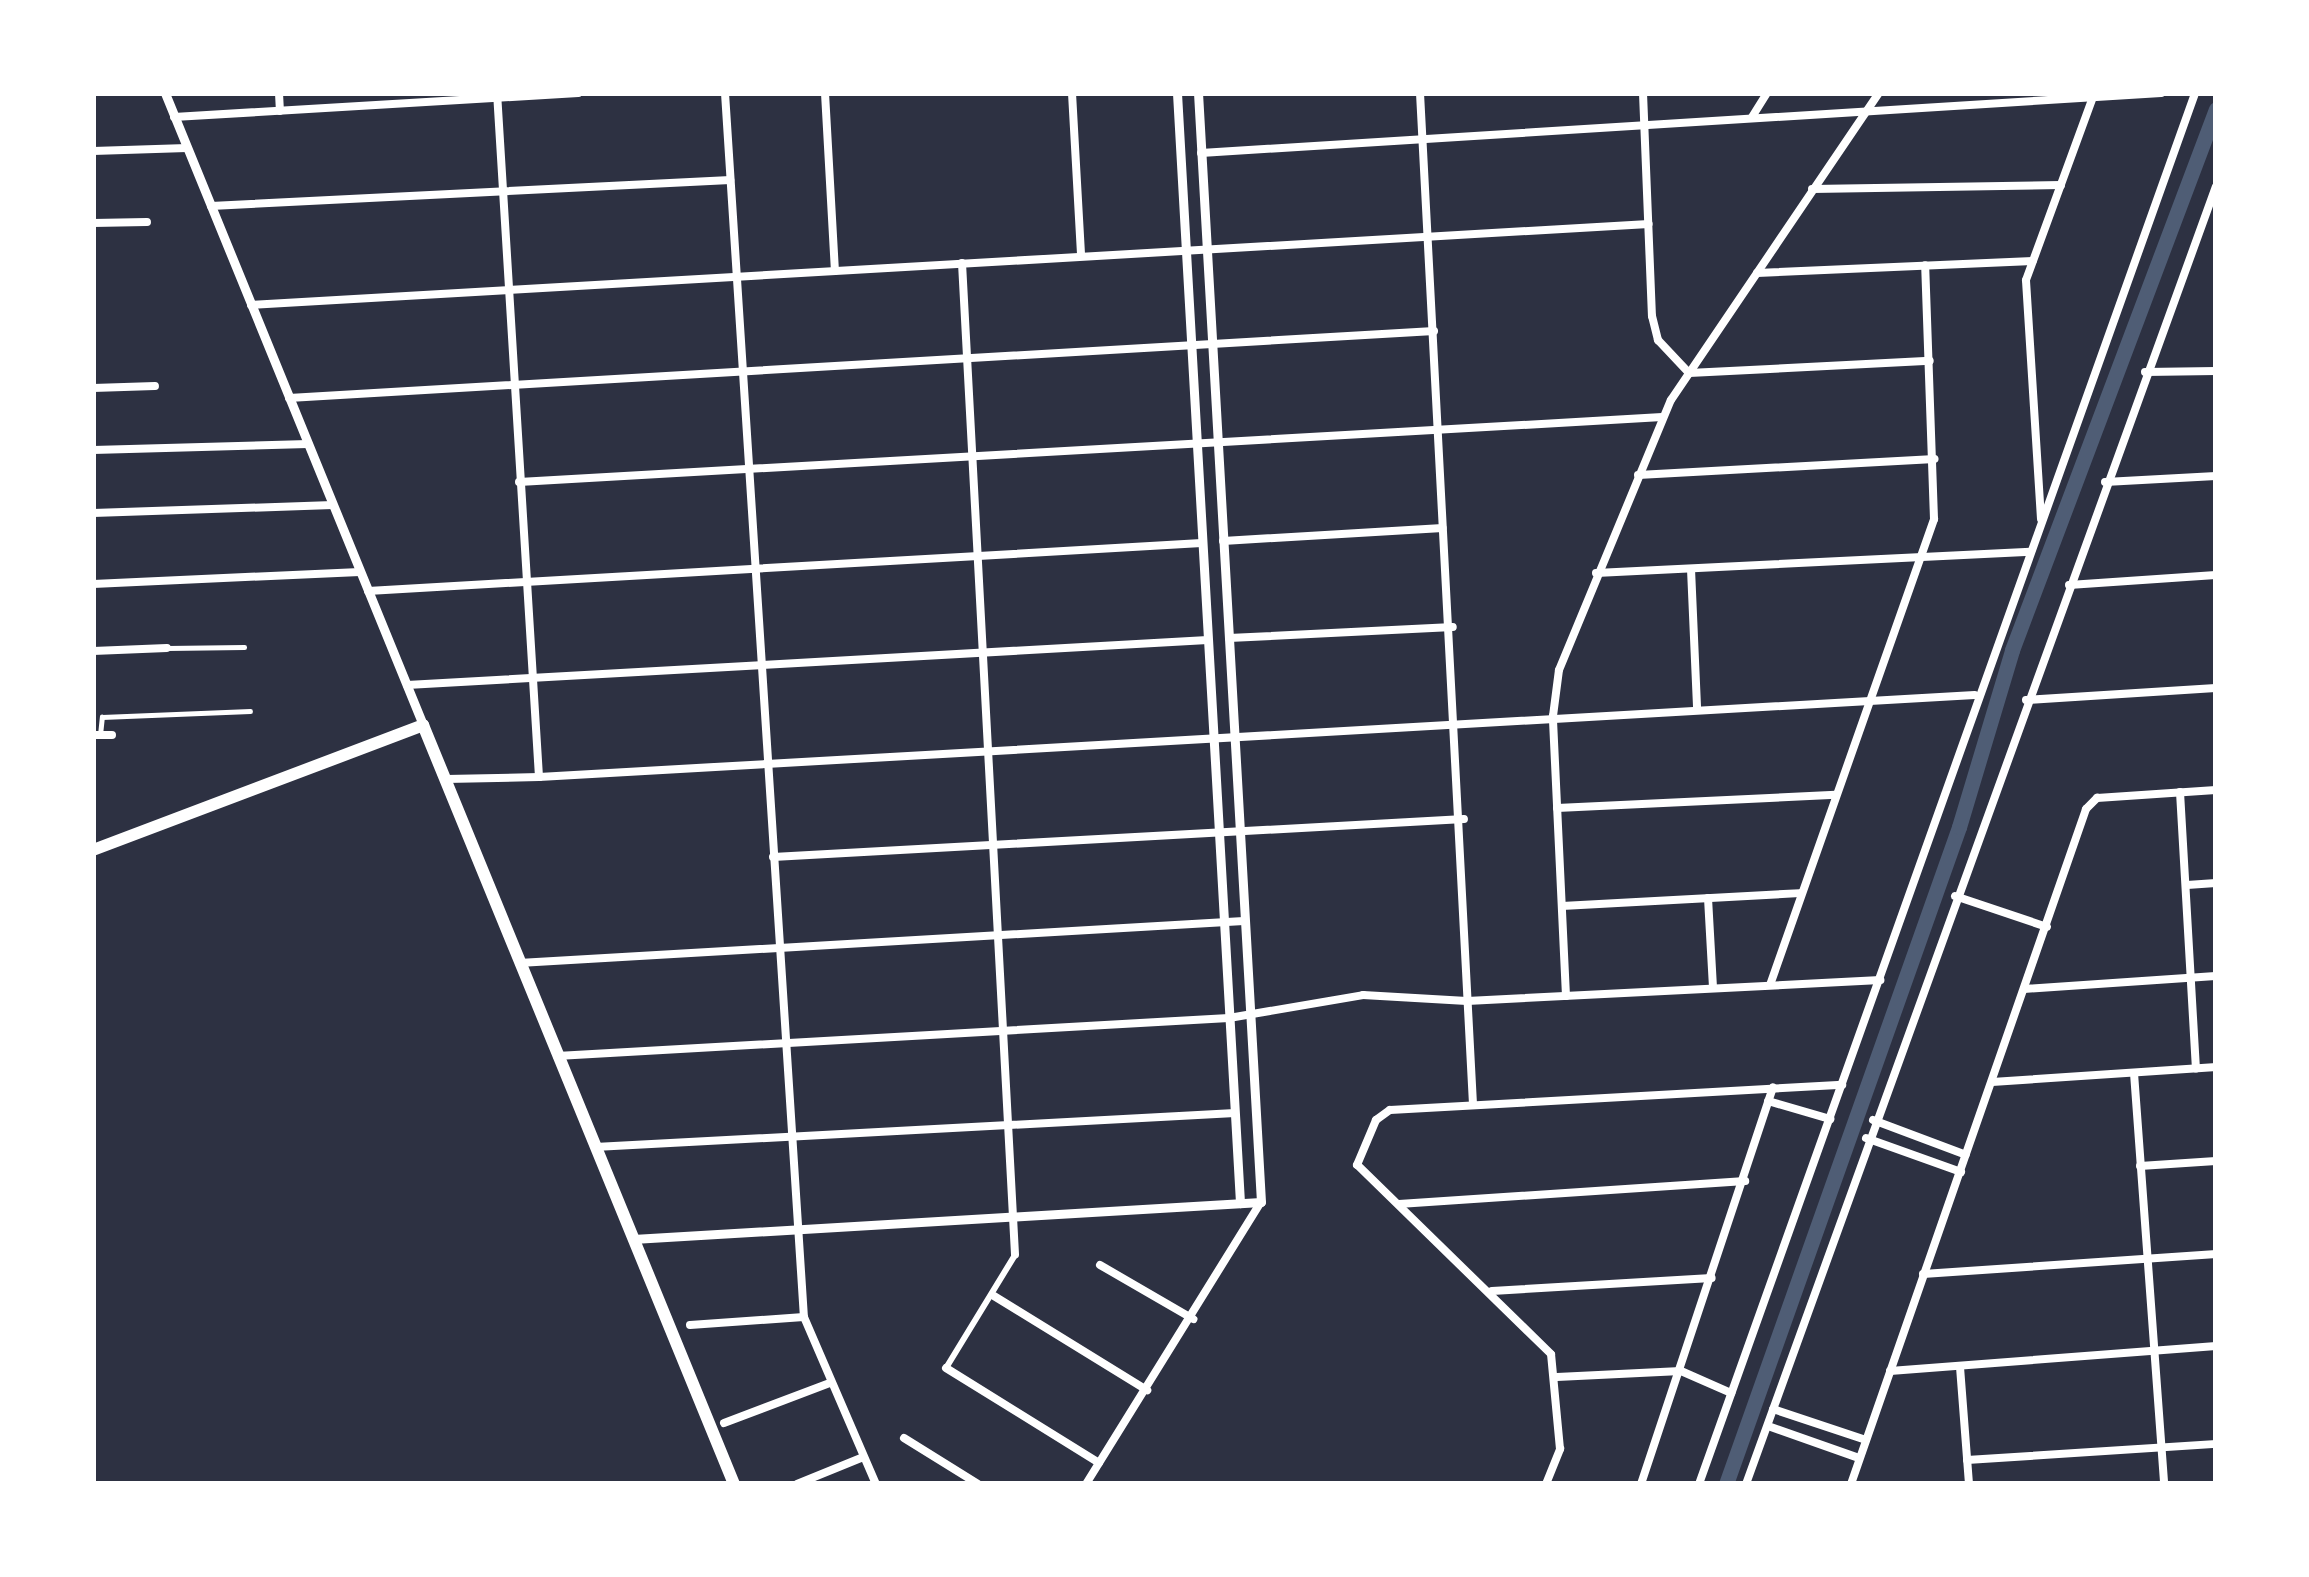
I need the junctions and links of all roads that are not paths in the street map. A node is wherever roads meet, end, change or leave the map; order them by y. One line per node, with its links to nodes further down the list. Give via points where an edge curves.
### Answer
1 (165, 93): 19 (street)
2 (279, 93): 17 (street)
3 (578, 93): 15 (street)
4 (725, 93): 26 (street)
5 (825, 93): 42 (street)
6 (1072, 93): 38 (street)
7 (1177, 93): 37 (street)
8 (1198, 93): 25 (street)
9 (1420, 93): 22 (street)
10 (1643, 93): 21 (street)
11 (1767, 93): 20 (street)
12 (1879, 93): 18 (street)
13 (2161, 93): 16 (street)
14 (2194, 93): 75 (street)
15 (497, 95): 17 (street); 30 (street)
16 (2093, 98): 18 (street); 27 (street)
17 (280, 111): 19 (street)
18 (1866, 111): 20 (street); 29 (street)
19 (174, 117): 23 (street)
20 (1751, 118): 21 (street)
21 (1644, 124): 22 (street); 34 (street)
22 (1423, 139): 25 (street); 35 (street)
23 (187, 148): 24 (street); 31 (street)
24 (93, 151)
25 (1201, 153): 36 (street)
26 (730, 180): 30 (street); 44 (street)
27 (2060, 185): 29 (street); 39 (street)
28 (2216, 186): 54 (street)
29 (1812, 189): 43 (street)
30 (503, 191): 31 (street); 45 (street)
31 (211, 206): 46 (street)
32 (147, 221): 33 (street)
33 (93, 223)
34 (1648, 224): 35 (street); 55 (street, via 1658,340)
35 (1428, 237): 36 (street); 47 (street)
36 (1207, 249): 37 (street); 48 (street)
37 (1186, 251): 38 (street); 49 (street)
38 (1081, 256): 40 (street)
39 (2033, 261): 41 (street); 75 (street, via 2025,298)
40 (962, 263): 42 (street); 50 (street)
41 (1925, 266): 43 (street); 51 (street)
42 (835, 271): 44 (street)
43 (1755, 273): 55 (street)
44 (736, 276): 45 (street); 52 (street)
45 (509, 290): 46 (street); 57 (street)
46 (251, 305): 59 (street)
47 (1433, 331): 48 (street); 61 (street)
48 (1212, 343): 49 (street); 63 (street)
49 (1191, 344): 50 (street); 64 (street)
50 (968, 359): 52 (street); 66 (street)
51 (1930, 361): 55 (street); 67 (street)
52 (743, 371): 57 (street); 68 (street)
53 (2216, 371): 54 (street)
54 (2145, 372): 72 (street)
55 (1689, 374): 60 (street)
56 (155, 386): 58 (street)
57 (515, 386): 59 (street); 71 (street)
58 (93, 388)
59 (290, 398): 62 (street)
60 (1662, 417): 61 (street); 69 (street)
61 (1436, 432): 63 (street); 76 (street)
62 (308, 444): 65 (street); 73 (street)
63 (1217, 444): 64 (street); 77 (street)
64 (1197, 446): 66 (street); 78 (street)
65 (93, 450)
66 (974, 457): 68 (street); 80 (street)
67 (1935, 459): 69 (street); 81 (street, via 1937,501)
68 (751, 469): 71 (street); 83 (street)
69 (1638, 475): 85 (street)
70 (2216, 476): 72 (street)
71 (519, 482): 87 (street)
72 (2105, 482): 89 (street)
73 (333, 505): 74 (street); 84 (street)
74 (93, 513)
75 (2041, 526): 79 (street)
76 (1442, 529): 77 (street); 91 (street)
77 (1223, 541): 92 (street)
78 (1202, 543): 80 (street); 93 (street)
79 (2030, 552): 81 (street); 102 (street)
80 (979, 556): 83 (street); 97 (street)
81 (1921, 557): 82 (street); 103 (street)
82 (1691, 568): 85 (street); 105 (street)
83 (757, 569): 87 (street); 98 (street)
84 (360, 572): 88 (street); 90 (street)
85 (1596, 574): 107 (street, via 1559,670)
86 (2216, 575): 89 (street)
87 (524, 582): 90 (street); 99 (street)
88 (93, 584)
89 (2069, 585): 104 (street)
90 (368, 591): 100 (street)
91 (1453, 627): 92 (street); 108 (street)
92 (1229, 638): 110 (street)
93 (1208, 640): 97 (street); 113 (street)
94 (244, 647): 95 (lane)
95 (167, 648): 96 (street)
96 (93, 651)
97 (985, 653): 98 (street); 114 (street)
98 (762, 666): 99 (street); 115 (street)
99 (530, 679): 100 (street); 116 (street)
100 (406, 685): 109 (street)
101 (2216, 688): 104 (street)
102 (1976, 694): 103 (street); 142 (street)
103 (1870, 698): 105 (street); 120 (street)
104 (2025, 700): 131 (street)
105 (1697, 708): 107 (street)
106 (250, 711): 111 (lane, via 102,716)
107 (1553, 716): 108 (street); 121 (street)
108 (1458, 721): 110 (street); 122 (street)
109 (423, 725): 117 (main road); 126 (main road)
110 (1234, 733): 113 (street); 123 (street)
111 (97, 735): 112 (street)
112 (112, 735)
113 (1214, 735): 114 (street); 124 (street)
114 (990, 746): 115 (street); 125 (street)
115 (768, 760): 116 (street); 127 (street)
116 (539, 777): 117 (street)
117 (446, 779): 139 (main road)
118 (2216, 790): 119 (street)
119 (2180, 792): 129 (street); 136 (street, via 2092,802)
120 (1836, 795): 121 (street); 130 (street)
121 (1557, 808): 133 (street)
122 (1464, 819): 123 (street); 147 (street)
123 (1239, 831): 124 (street); 134 (street)
124 (1219, 832): 125 (street); 135 (street)
125 (996, 844): 127 (street); 137 (street)
126 (93, 850)
127 (773, 856): 138 (street)
128 (2216, 883): 129 (street)
129 (2187, 885): 141 (street)
130 (1801, 893): 132 (street); 143 (street)
131 (1954, 896): 136 (street); 163 (street)
132 (1708, 898): 133 (street); 144 (street)
133 (1562, 905): 146 (street)
134 (1244, 921): 135 (street); 148 (street)
135 (1224, 923): 137 (street); 149 (street)
136 (2047, 927): 145 (street)
137 (1001, 935): 138 (street); 150 (street)
138 (778, 946): 139 (street); 151 (street)
139 (518, 963): 152 (main road)
140 (2216, 976): 141 (street)
141 (2192, 978): 145 (street); 154 (street)
142 (1880, 980): 143 (street); 157 (street)
143 (1770, 986): 144 (street)
144 (1713, 988): 146 (street)
145 (2024, 988): 156 (street)
146 (1567, 996): 147 (street)
147 (1467, 1001): 148 (street, via 1364,995); 160 (street)
148 (1250, 1016): 149 (street); 173 (street)
149 (1229, 1018): 150 (street); 161 (street)
150 (1006, 1030): 151 (street); 164 (street)
151 (784, 1042): 152 (street); 165 (street)
152 (556, 1056): 167 (main road)
153 (2216, 1067): 154 (street)
154 (2196, 1069): 155 (street)
155 (2134, 1073): 156 (street); 170 (street)
156 (1992, 1082): 168 (street)
157 (1842, 1085): 158 (street); 162 (street)
158 (1773, 1088): 159 (street); 160 (street)
159 (1768, 1101): 162 (street); 172 (street)
160 (1473, 1104): 175 (street, via 1390,1110 1376,1120 1357,1165)
161 (1234, 1113): 164 (street); 174 (street)
162 (1830, 1119): 200 (street)
163 (1873, 1120): 166 (street); 168 (street)
164 (1012, 1125): 165 (street); 176 (street)
165 (789, 1137): 167 (street); 178 (street)
166 (1867, 1138): 171 (street); 201 (street)
167 (593, 1148): 179 (main road)
168 (1966, 1155): 171 (street)
169 (2216, 1161): 170 (street)
170 (2140, 1166): 182 (street)
171 (1961, 1172): 184 (street)
172 (1745, 1181): 175 (street); 185 (street)
173 (1261, 1202): 174 (street); 177 (street)
174 (1240, 1203): 176 (street); 177 (street)
175 (1397, 1204): 186 (street)
176 (1014, 1216): 178 (street); 181 (street)
177 (1248, 1226): 189 (street)
178 (794, 1230): 179 (street); 188 (street)
179 (634, 1239): 212 (main road)
180 (2216, 1254): 182 (street)
181 (1015, 1256): 187 (street)
182 (2148, 1259): 184 (street); 192 (street)
183 (1100, 1265): 189 (street)
184 (1924, 1274): 196 (street)
185 (1712, 1278): 186 (street); 195 (street)
186 (1492, 1291): 197 (street, via 1545,1345)
187 (994, 1296): 194 (street); 199 (street)
188 (804, 1317): 190 (street); 198 (street)
189 (1193, 1319): 199 (street)
190 (690, 1324)
191 (2216, 1346): 192 (street)
192 (2155, 1349): 193 (street); 207 (street)
193 (1960, 1367): 196 (street); 210 (street)
194 (946, 1368): 211 (street)
195 (1681, 1371): 197 (street); 200 (street); 218 (street)
196 (1890, 1371): 205 (street)
197 (1557, 1377): 217 (street, via 1560,1449)
198 (830, 1383): 202 (street); 208 (street)
199 (1147, 1390): 211 (street)
200 (1731, 1393): 219 (street)
201 (1773, 1409): 203 (street); 205 (street)
202 (724, 1423)
203 (1768, 1426): 209 (street); 220 (street)
204 (904, 1438): 215 (street)
205 (1866, 1440): 209 (street)
206 (2216, 1444): 207 (street)
207 (2162, 1448): 210 (street); 223 (street)
208 (861, 1458): 213 (street); 214 (street)
209 (1859, 1459): 221 (street)
210 (1967, 1460): 222 (street)
211 (1099, 1463): 216 (street)
212 (734, 1484)
213 (796, 1484)
214 (876, 1484)
215 (978, 1484)
216 (1086, 1484)
217 (1546, 1484)
218 (1641, 1484)
219 (1700, 1484)
220 (1746, 1484)
221 (1851, 1484)
222 (1969, 1484)
223 (2164, 1484)

